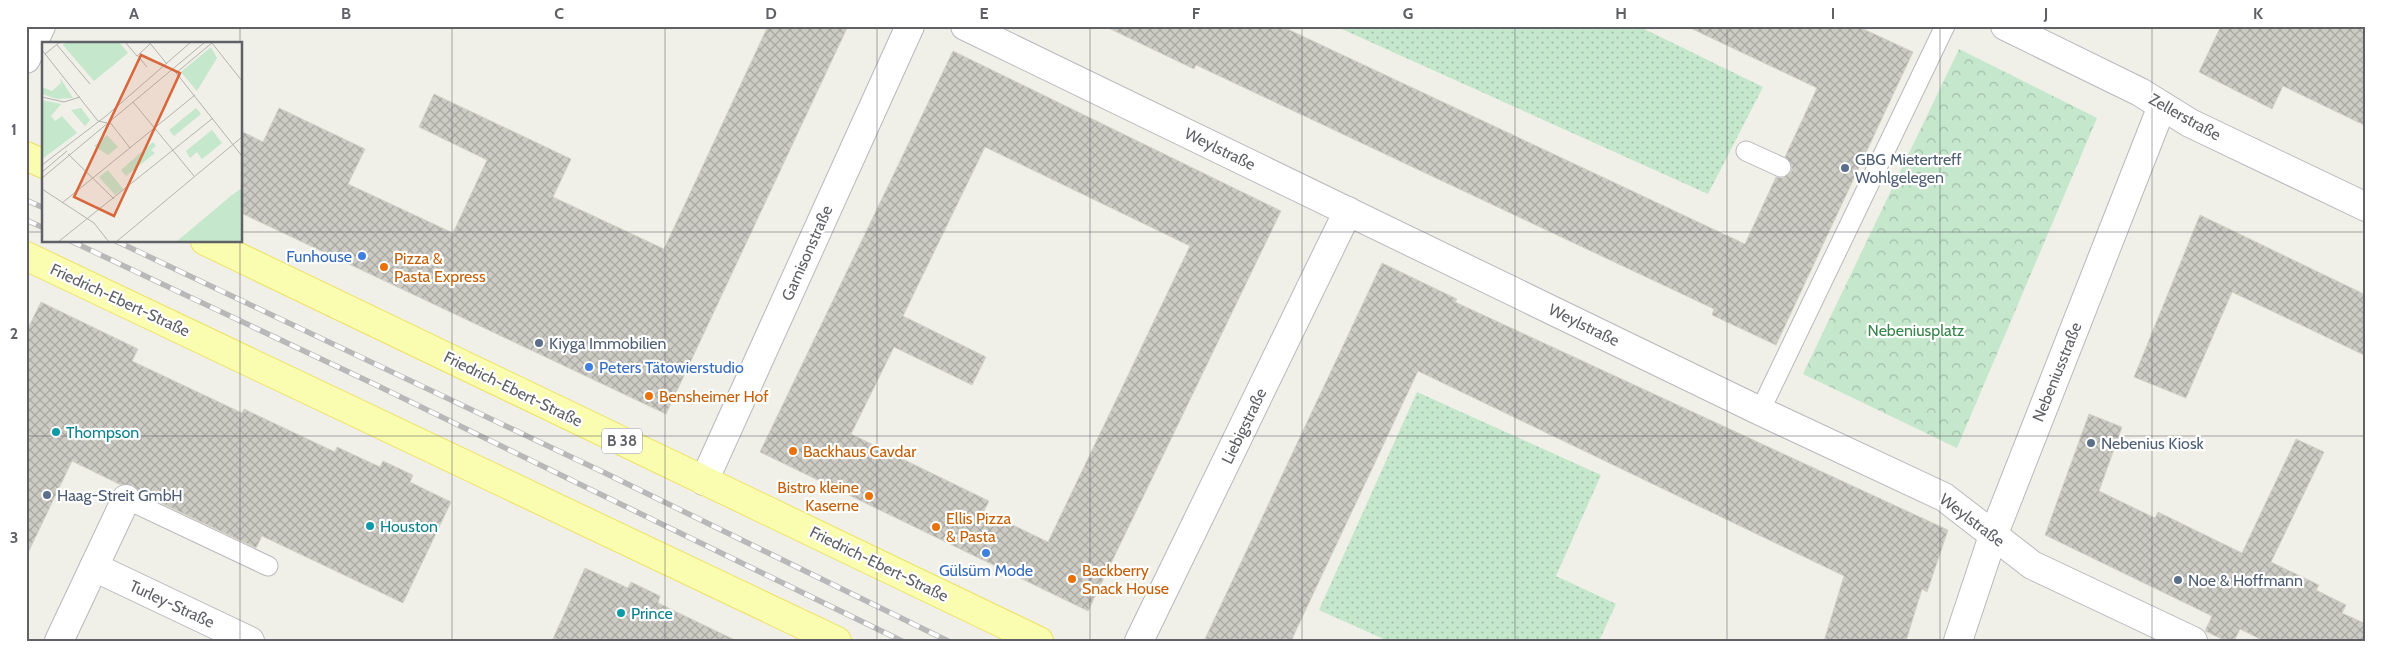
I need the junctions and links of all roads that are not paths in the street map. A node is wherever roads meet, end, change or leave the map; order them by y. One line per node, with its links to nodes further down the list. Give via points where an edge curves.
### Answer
1 (41, 26): 6 (street)
2 (910, 26): 17 (street, Garnisonstraße)
3 (965, 26): 13 (street, Weylstraße)
4 (1945, 26): 16 (lane, via 1852,201)
5 (2005, 26): 7 (street, Zellerstraße)
6 (26, 59)
7 (2162, 106): 12 (street, Zellerstraße, via 2190,123); 19 (street, Nebeniusstraße)
8 (1746, 150): 11 (lane)
9 (26, 156): 10 (main road)
10 (42, 163)
11 (1780, 166)
12 (2366, 207)
13 (1348, 211): 16 (street, Weylstraße); 26 (street, Liebigstraße)
14 (206, 242): 17 (main road, Friedrich-Ebert-Straße / B 38)
15 (26, 256): 24 (main road, Friedrich-Ebert-Straße)
16 (1760, 411): 19 (street, Weylstraße, via 1944,497)
17 (704, 480): 25 (main road, Friedrich-Ebert-Straße / B 38)
18 (126, 499): 20 (lane); 21 (street)
19 (1993, 536): 27 (street, Nebeniusstraße); 28 (street, Weylstraße, via 2032,565)
20 (268, 566)
21 (94, 567): 22 (street); 23 (street, Turley-Straße)
22 (59, 641)
23 (250, 641)
24 (837, 641)
25 (1039, 641)
26 (1139, 641)
27 (1958, 641)
28 (2193, 641)

